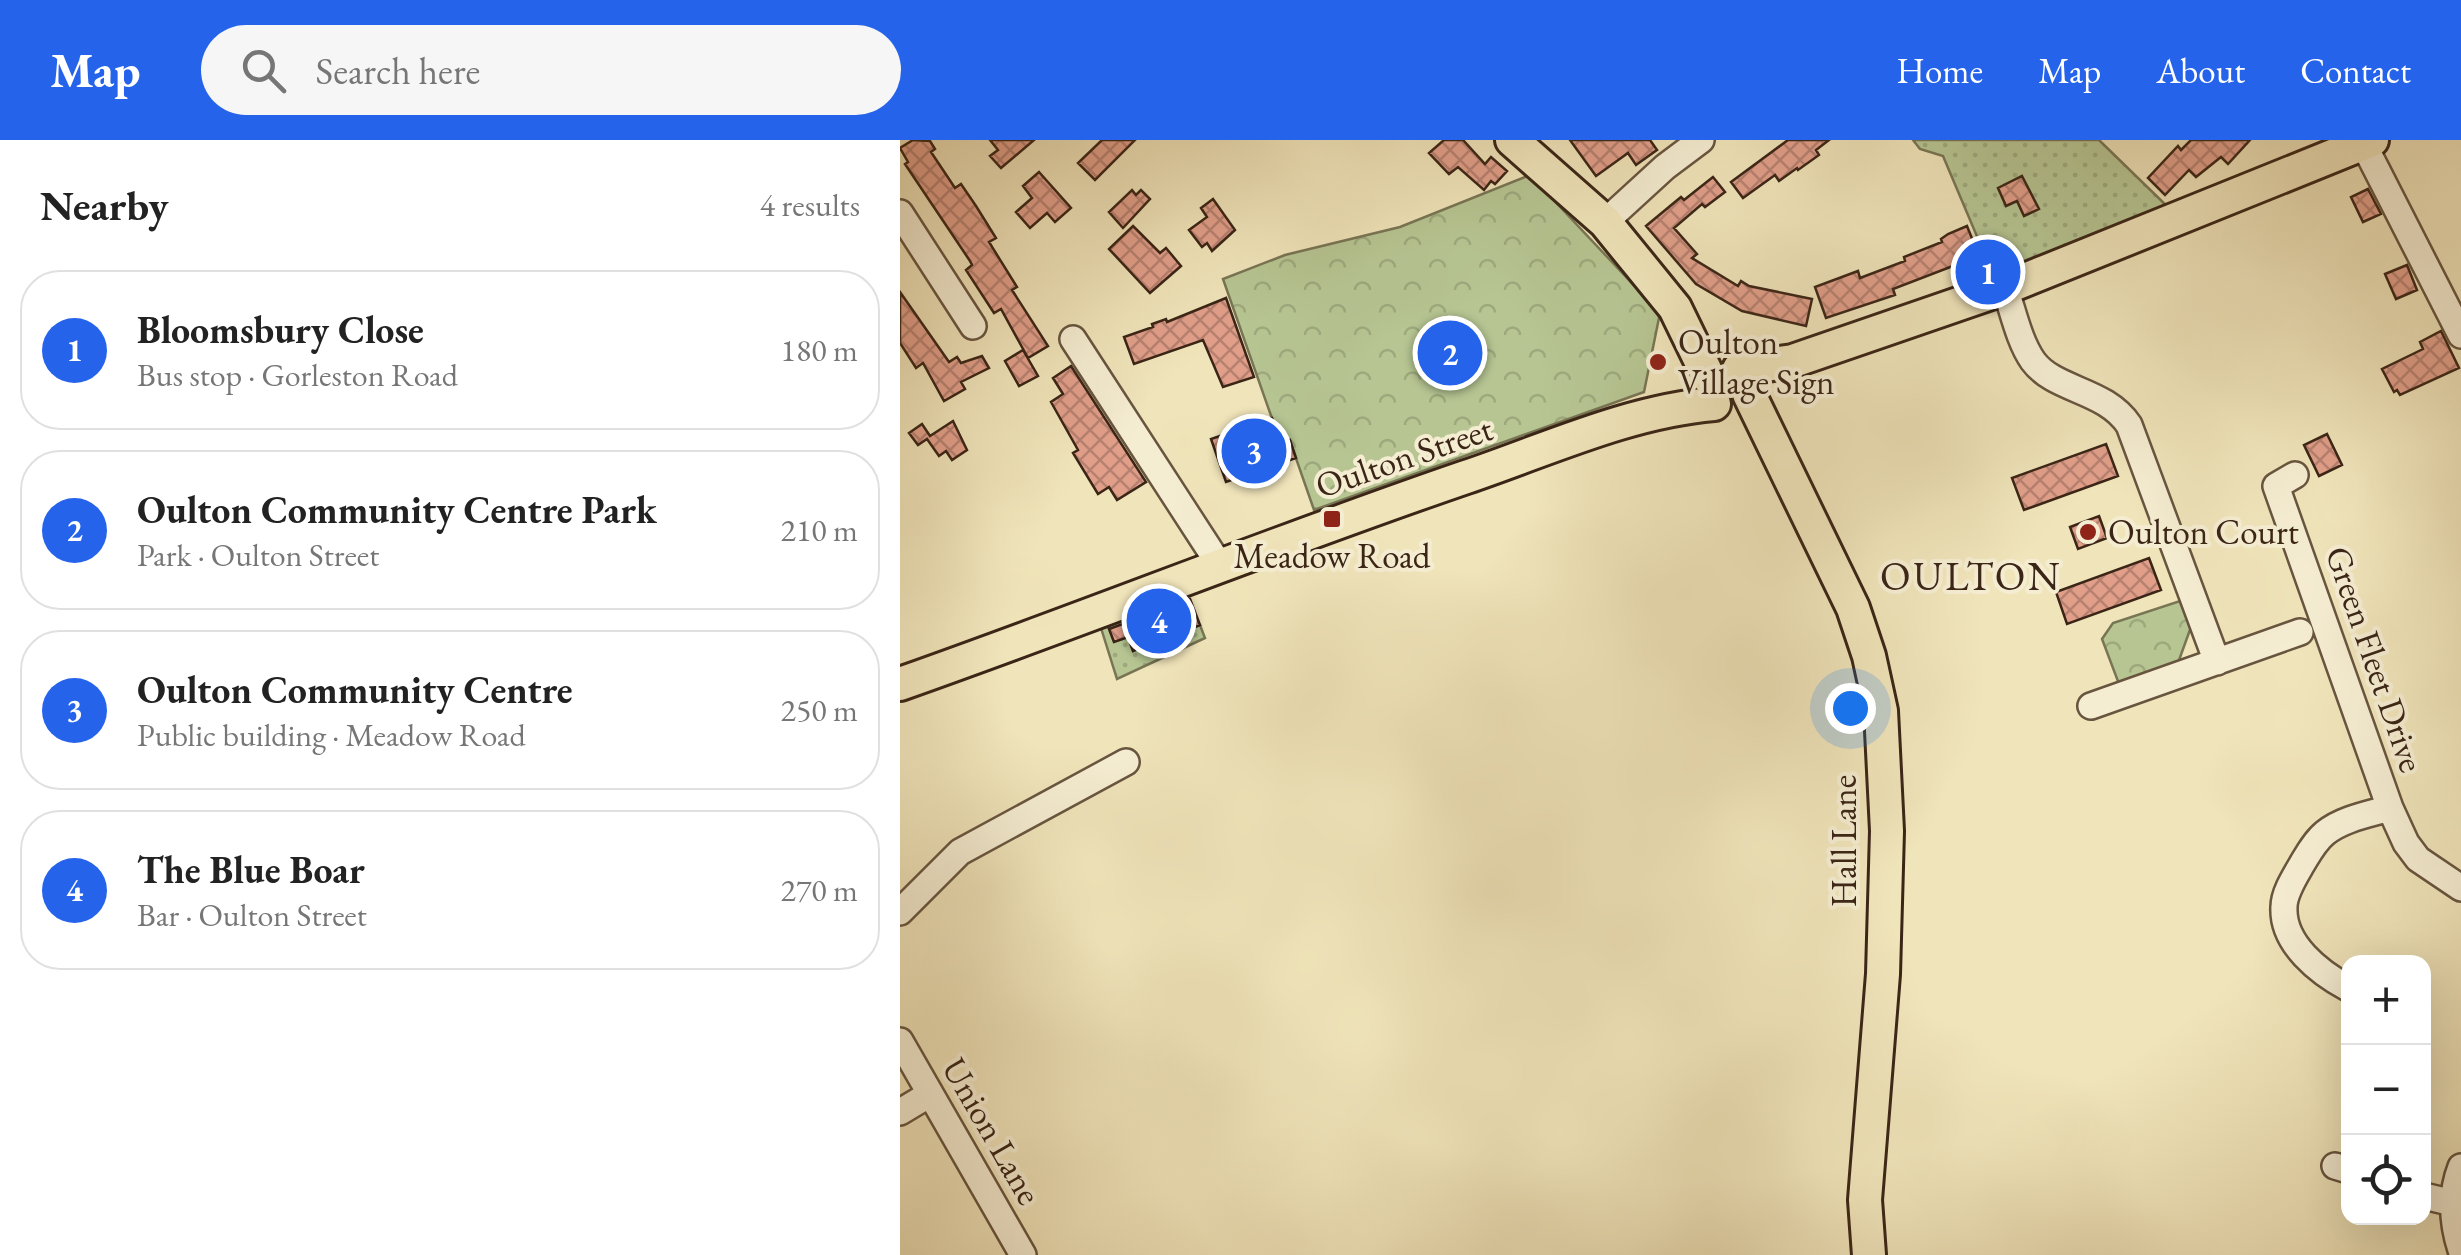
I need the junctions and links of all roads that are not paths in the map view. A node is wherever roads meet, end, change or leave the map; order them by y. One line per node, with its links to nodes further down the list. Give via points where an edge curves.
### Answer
1 (1512, 140): 5 (main road, Hall Lane)
2 (1701, 140): 5 (street)
3 (2368, 142): 6 (main road, Oulton Street); 8 (street)
4 (900, 213): 7 (street, via 948,304)
5 (1605, 222): 10 (main road, Hall Lane)
6 (2006, 288): 10 (main road, Oulton Street); 14 (street, via 2032,360 2118,408 2129,424)
7 (973, 326)
8 (2461, 335)
9 (1072, 340): 12 (street)
10 (1729, 387): 12 (main road, Oulton Street); 30 (main road, Hall Lane, via 1788,474 1852,608 1881,711 1887,831 1865,1200)
11 (2277, 477): 18 (street, Green Fleet Drive)
12 (1219, 564): 15 (main road, Oulton Street)
13 (2300, 632): 14 (street)
14 (2217, 662): 16 (street)
15 (900, 684)
16 (2091, 706)
17 (1126, 762): 20 (street, via 960,852)
18 (2390, 808): 19 (street, Green Fleet Drive, via 2418,859); 21 (street, via 2325,832 2284,905 2288,930 2306,956)
19 (2461, 888)
20 (900, 912)
21 (2341, 984)
22 (900, 1041): 23 (street, Union Lane)
23 (930, 1094): 24 (street); 29 (street, Union Lane)
24 (900, 1112)
25 (2461, 1167): 27 (street)
26 (2431, 1198): 27 (street)
27 (2453, 1203): 28 (street)
28 (2461, 1250)
29 (1023, 1255)
30 (1869, 1255)

